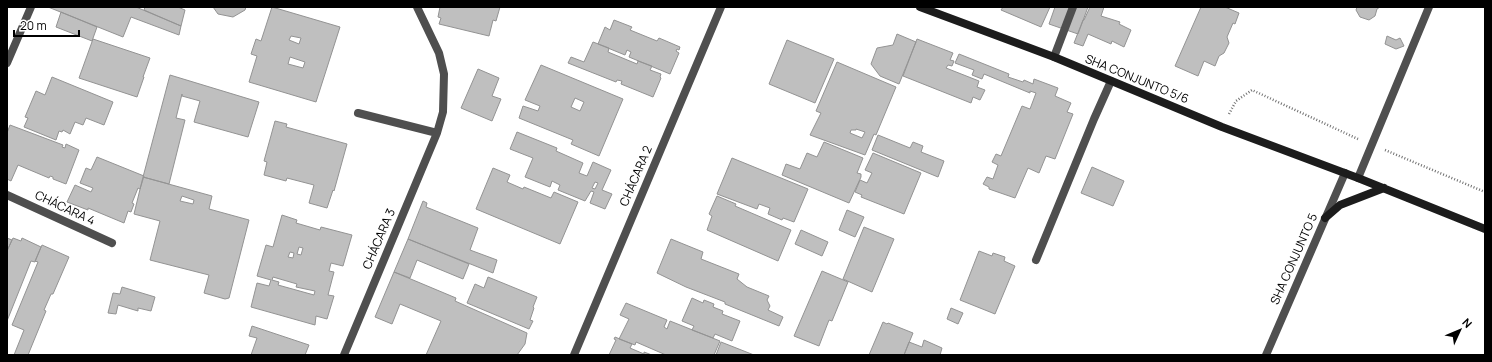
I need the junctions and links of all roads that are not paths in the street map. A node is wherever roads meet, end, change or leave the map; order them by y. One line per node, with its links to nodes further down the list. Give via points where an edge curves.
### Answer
1 (31, 7): 8 (street)
2 (417, 7): 11 (street, CHÁCARA 3, via 439,54 444,74 443,112)
3 (721, 7): 21 (street, CHÁCARA 2)
4 (920, 7): 7 (street, SHA CONJUNTO 5/6)
5 (1073, 7): 7 (street)
6 (1429, 7): 13 (street)
7 (1054, 58): 9 (street, SHA CONJUNTO 5/6)
8 (7, 63)
9 (1111, 81): 12 (street, SHA CONJUNTO 5/6, via 1222,127); 19 (street)
10 (358, 113): 11 (street)
11 (436, 133): 20 (street, CHÁCARA 3)
12 (1345, 173): 13 (street, SHA CONJUNTO 5/6); 16 (street, SHA CONJUNTO 5)
13 (1358, 178): 14 (street, SHA CONJUNTO 5/6)
14 (1384, 188): 16 (street, via 1340,205); 17 (street, SHA CONJUNTO 5/6)
15 (7, 195): 18 (street, CHÁCARA 4)
16 (1325, 218): 22 (street, SHA CONJUNTO 5)
17 (1485, 229)
18 (112, 243)
19 (1036, 260)
20 (344, 355)
21 (574, 355)
22 (1266, 355)

